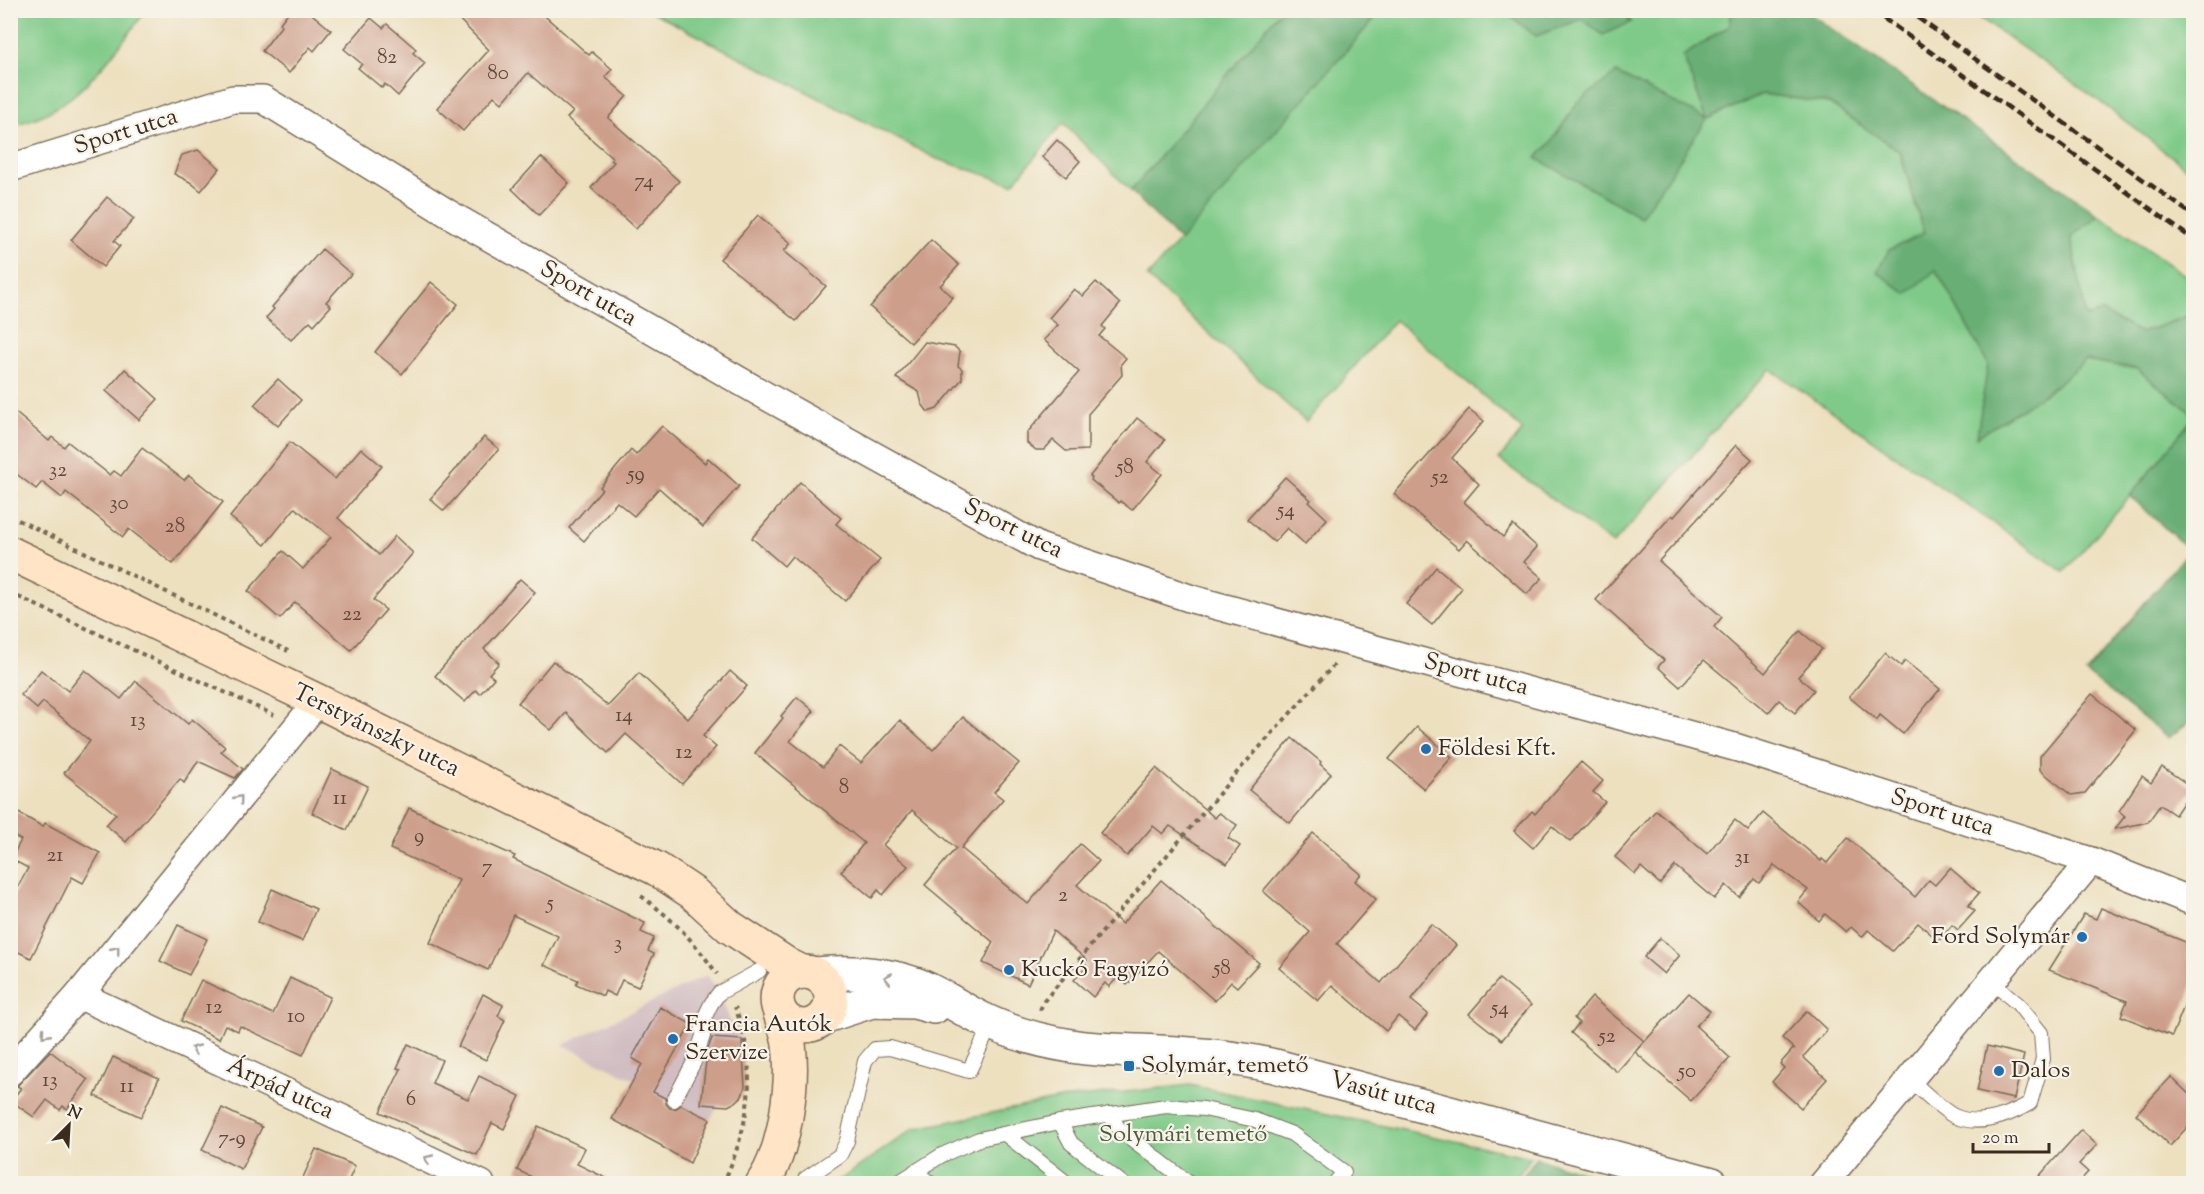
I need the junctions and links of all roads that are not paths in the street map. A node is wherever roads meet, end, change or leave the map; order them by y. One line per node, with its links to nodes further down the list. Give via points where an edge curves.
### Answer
1 (10, 168): 4 (street, Sport utca, via 233,99 263,99 459,220 1039,547 1192,599 1738,748)
2 (10, 554): 3 (main road, Terstyánszky utca)
3 (318, 701): 6 (main road, Terstyánszky utca, via 657,869 693,893); 10 (street, one-way to 3)
4 (2091, 861): 5 (street, Sport utca); 9 (street)
5 (2193, 902)
6 (730, 927): 7 (main road, Terstyánszky utca); 8 (main road, Terstyánszky utca, via 788,966)
7 (759, 971): 11 (main road, Terstyánszky utca); 17 (lane, via 719,993 711,1004 702,1023 703,1036 694,1062)
8 (809, 973): 11 (main road, via 789,976 780,986); 12 (main road, via 825,982 831,993 831,1005); 13 (street, Vasút utca, one-way to 8, via 913,983 868,974)
9 (1992, 982): 15 (street); 15 (lane, via 2018,1004 2040,1033 2043,1059 2030,1103 1983,1121 1954,1116)
10 (79, 995): 14 (street, one-way to 14); 22 (street, Árpád utca, one-way to 10)
11 (779, 1006): 12 (main road, via 790,1023 802,1027); 16 (main road, via 789,1044)
12 (821, 1020): 13 (street, Vasút utca, via 872,1001 915,1002); 16 (main road)
13 (985, 1020): 24 (lane, via 969,1071 890,1048 875,1049 865,1060 840,1155); 31 (street, Vasút utca, via 1030,1037 1072,1046 1242,1058)
14 (10, 1072)
15 (1910, 1080): 32 (street)
16 (789, 1099): 23 (main road, via 782,1137)
17 (674, 1100)
18 (1109, 1114): 19 (lane); 29 (lane, via 1120,1130); 30 (lane, via 1166,1106 1255,1120 1292,1134 1344,1172)
19 (1060, 1122): 20 (lane); 28 (lane, via 1071,1143)
20 (1005, 1134): 21 (lane, via 979,1139); 27 (lane)
21 (915, 1171): 25 (lane); 26 (lane)
22 (481, 1184)
23 (762, 1184)
24 (803, 1184)
25 (896, 1184)
26 (931, 1184)
27 (1068, 1184)
28 (1123, 1184)
29 (1190, 1184)
30 (1334, 1184)
31 (1712, 1184)
32 (1823, 1184)

